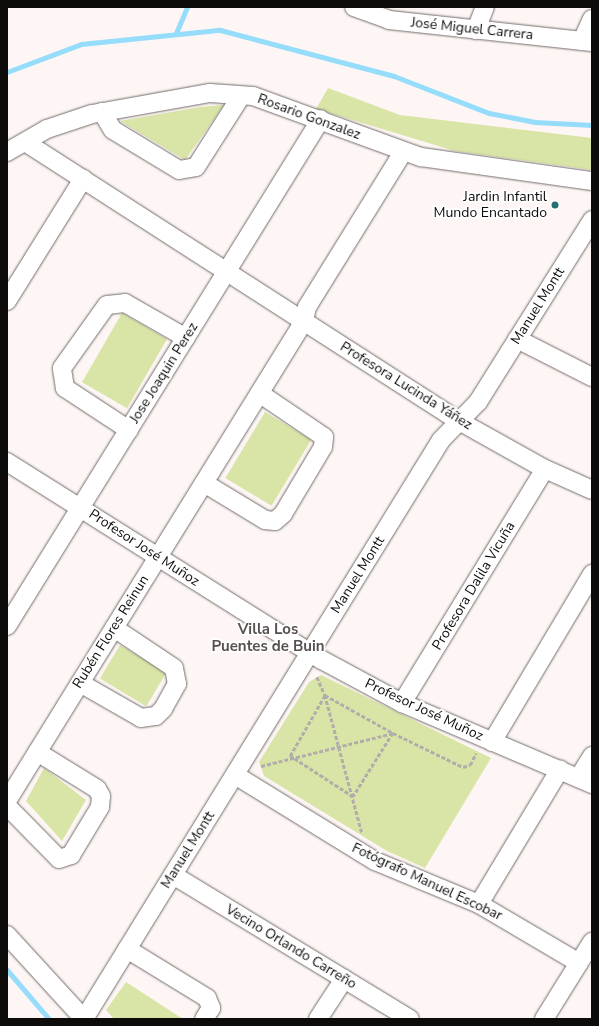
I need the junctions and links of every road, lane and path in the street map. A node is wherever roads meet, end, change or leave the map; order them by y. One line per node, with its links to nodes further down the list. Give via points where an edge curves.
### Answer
1 (485, 7): 4 (street)
2 (359, 8): 4 (street, José Miguel Carrera, via 389,20)
3 (592, 19): 5 (street)
4 (476, 30): 5 (street, José Miguel Carrera)
5 (587, 42)
6 (241, 96): 7 (street, Rosario Gonzalez, via 210,94); 7 (street, via 196,167 179,170 113,130); 8 (street, Rosario Gonzalez)
7 (102, 112): 9 (street, Rosario Gonzalez, via 47,129)
8 (321, 119): 11 (street, Rosario Gonzalez); 15 (street, Jose Joaquin Perez)
9 (25, 142): 10 (street, Rosario Gonzalez); 12 (street, Profesora Lucinda Yáñez)
10 (7, 152)
11 (403, 152): 13 (street, Rosario Gonzalez, via 478,167); 17 (street, Rubén Flores Reinun, via 307,307)
12 (83, 179): 15 (street, Profesora Lucinda Yáñez); 16 (street)
13 (592, 181)
14 (592, 220): 19 (street, Manuel Montt)
15 (227, 271): 17 (street, Profesora Lucinda Yáñez); 18 (street, Jose Joaquin Perez)
16 (7, 300)
17 (304, 321): 21 (street, Rubén Flores Reinun); 22 (street, Profesora Lucinda Yáñez)
18 (186, 338): 23 (street, Jose Joaquin Perez); 23 (street, via 125,303 107,305 62,368 66,388)
19 (517, 339): 20 (street); 22 (street, Manuel Montt, via 478,402)
20 (592, 377)
21 (259, 393): 26 (street, Rubén Flores Reinun); 26 (street, via 324,437 323,447 283,514 275,521 265,520)
22 (459, 421): 25 (street, Profesora Lucinda Yáñez); 33 (street, Manuel Montt, via 441,440)
23 (129, 430): 28 (street, Jose Joaquin Perez)
24 (7, 462): 28 (street, Profesor José Muñoz)
25 (546, 469): 27 (street, Profesora Lucinda Yáñez); 36 (street, Profesora Dalila Vicuña)
26 (204, 483): 29 (street, Rubén Flores Reinun)
27 (592, 490)
28 (81, 507): 29 (street, Profesor José Muñoz); 31 (street, Jose Joaquin Perez)
29 (158, 557): 32 (street, Rubén Flores Reinun); 33 (street, Profesor José Muñoz)
30 (592, 574): 38 (street)
31 (7, 626)
32 (114, 628): 34 (street, Rubén Flores Reinun); 34 (street, via 174,668 177,684 163,708 156,716 141,718)
33 (316, 657): 35 (path, via 316,674); 36 (street, Profesor José Muñoz); 44 (street, Manuel Montt)
34 (80, 683): 40 (street, Rubén Flores Reinun)
35 (325, 695): 37 (path); 39 (path); 41 (path)
36 (402, 703): 38 (street, Profesor José Muñoz)
37 (393, 733): 38 (path, via 463,767 470,765); 39 (path); 46 (path)
38 (488, 740): 43 (street, Profesor José Muñoz)
39 (339, 746): 41 (path); 46 (path)
40 (37, 752): 47 (street, Rubén Flores Reinun); 48 (street, via 97,789 101,796 100,807 70,855 59,859)
41 (290, 756): 44 (path, via 258,767); 46 (path)
42 (592, 756): 45 (street)
43 (560, 769): 45 (street, Profesor José Muñoz); 51 (street)
44 (242, 779): 49 (street, Fotógrafo Manuel Escobar); 50 (street, Manuel Montt)
45 (585, 780)
46 (353, 797): 49 (path)
47 (7, 801)
48 (7, 806)
49 (367, 857): 51 (street, Fotógrafo Manuel Escobar)
50 (173, 875): 54 (street, Manuel Montt); 56 (street, Vecino Orlando Carreño)
51 (478, 904): 55 (street, Fotógrafo Manuel Escobar)
52 (7, 935): 57 (street)
53 (592, 942): 55 (street)
54 (127, 949): 57 (street, Manuel Montt); 58 (street, via 207,998 211,1008)
55 (579, 963): 61 (street)
56 (344, 979): 59 (street); 60 (street, Vecino Orlando Carreño)
57 (84, 1019)
58 (204, 1019)
59 (318, 1019)
60 (410, 1019)
61 (544, 1019)

